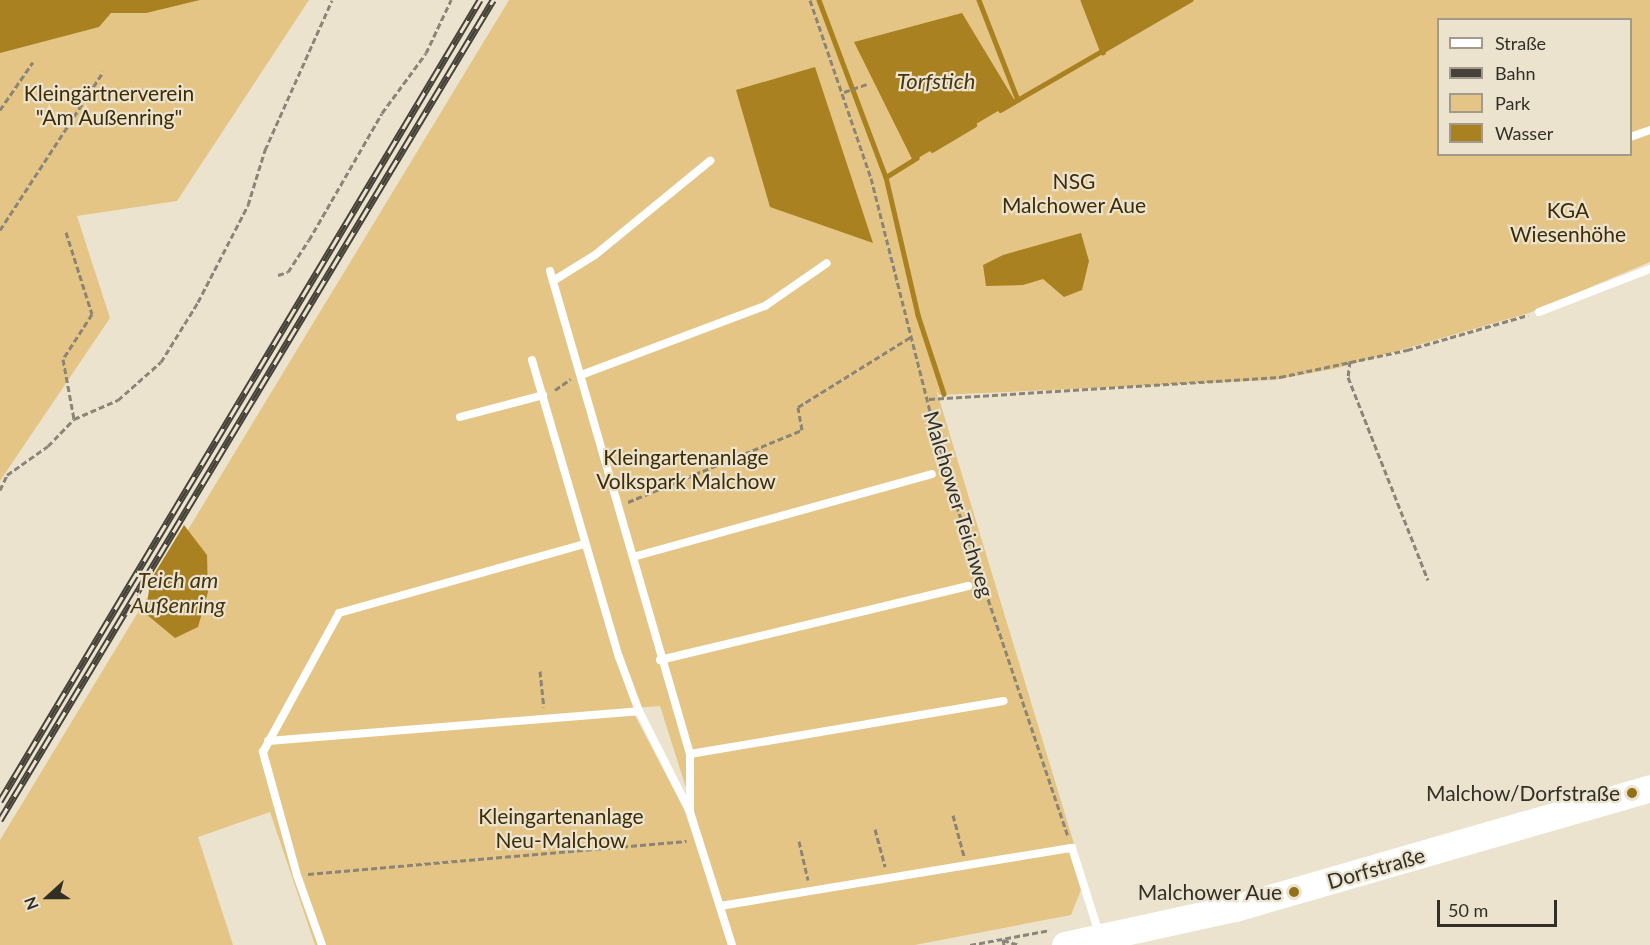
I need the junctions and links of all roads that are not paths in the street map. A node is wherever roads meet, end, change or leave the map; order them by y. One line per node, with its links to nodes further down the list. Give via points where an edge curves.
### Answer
1 (1650, 130): 2 (lane)
2 (1632, 136)
3 (710, 161): 7 (lane, via 595,255)
4 (827, 263): 10 (lane, via 765,306)
5 (1650, 269): 8 (lane)
6 (550, 271): 7 (lane)
7 (553, 282): 10 (lane)
8 (1539, 312)
9 (532, 360): 11 (lane)
10 (581, 375): 15 (lane)
11 (543, 395): 12 (lane); 14 (lane)
12 (460, 417)
13 (932, 474): 15 (lane)
14 (584, 544): 19 (lane); 20 (lane, via 339,613)
15 (633, 557): 17 (lane)
16 (968, 586): 17 (lane)
17 (660, 660): 21 (lane)
18 (1004, 701): 21 (lane)
19 (639, 711): 20 (lane); 23 (lane)
20 (268, 741): 26 (lane, via 263,752 297,875)
21 (690, 754): 23 (lane)
22 (1650, 788): 25 (main road, Dorfstraße, via 1235,908)
23 (690, 812): 24 (lane)
24 (720, 906): 25 (lane, via 1072,848); 27 (lane)
25 (1100, 937): 28 (main road, Dorfstraße)
26 (322, 945)
27 (732, 945)
28 (1065, 945)

